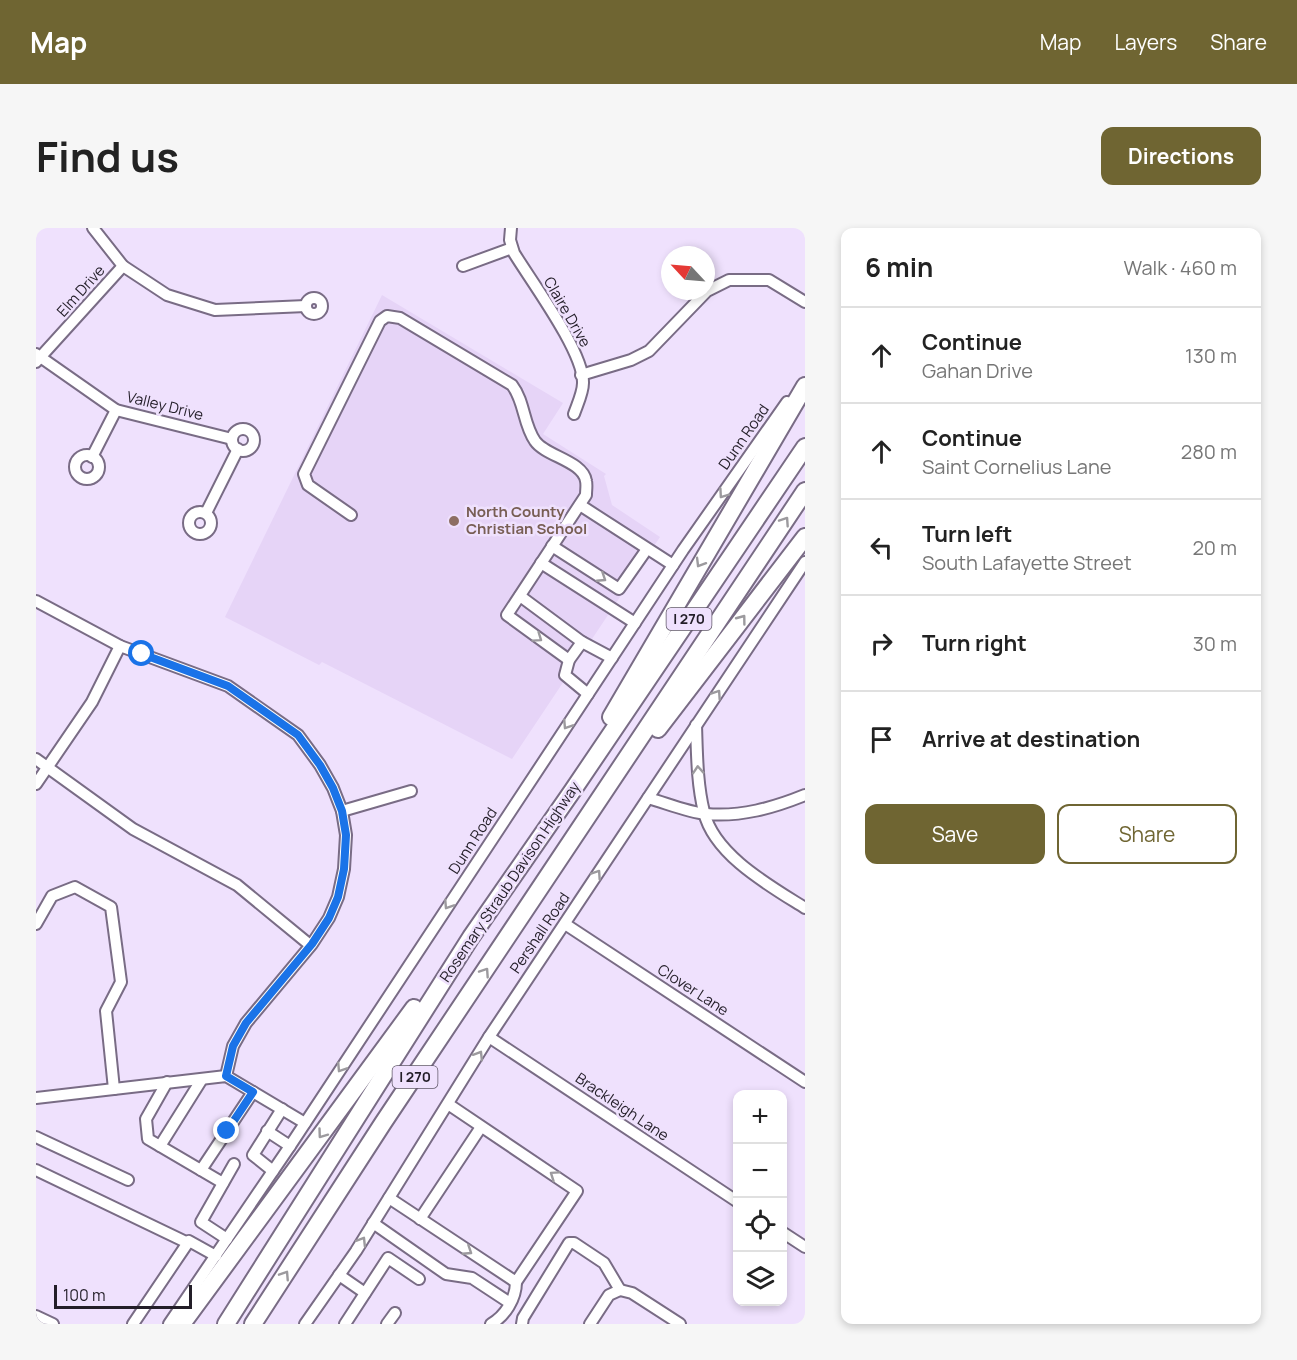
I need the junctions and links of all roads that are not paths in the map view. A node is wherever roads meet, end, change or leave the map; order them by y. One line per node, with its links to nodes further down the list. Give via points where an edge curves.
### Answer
1 (93, 228): 4 (street)
2 (511, 228): 3 (street, Claire Drive)
3 (512, 248): 5 (street); 9 (street, Claire Drive, via 565,333)
4 (123, 266): 7 (street, via 167,295 215,310); 8 (street, Elm Drive)
5 (463, 266)
6 (805, 302): 9 (street, via 769,280 729,280 707,291 649,351)
7 (306, 306)
8 (37, 358): 12 (street, Valley Drive)
9 (581, 375): 13 (street, Claire Drive, via 584,384)
10 (805, 377): 27 (street, Dunn Road, one-way to 27)
11 (805, 386): 40 (highway, one-way to 40, via 581,768)
12 (116, 410): 14 (street, Valley Drive); 17 (street)
13 (574, 414)
14 (232, 439): 16 (street); 16 (street, Valley Drive, via 240,429 252,433 253,445 246,450)
15 (805, 447): 40 (highway, Rosemary Straub Davison Highway / I 270)
16 (238, 449): 20 (street)
17 (92, 457)
18 (805, 491): 46 (highway, Rosemary Straub Davison Highway / I 270, one-way to 18)
19 (580, 505): 21 (street, via 586,495 584,474 534,441 519,394 512,385 400,318 387,316 380,321 304,474 308,485); 23 (street); 24 (street)
20 (206, 513)
21 (351, 515)
22 (805, 537): 46 (highway, one-way to 22)
23 (552, 546): 24 (street, one-way to 24, via 619,589); 26 (street)
24 (647, 549): 27 (street)
25 (805, 562): 36 (street, Pershall Road, one-way to 25)
26 (542, 563): 28 (street); 30 (street)
27 (673, 566): 30 (street, Dunn Road)
28 (520, 596): 31 (street); 34 (street, one-way to 34, via 507,615)
29 (36, 601): 32 (street)
30 (635, 623): 33 (street, Dunn Road)
31 (582, 642): 33 (street); 34 (street)
32 (120, 646): 38 (street, via 92,702); 44 (street, via 228,686 298,735 320,765)
33 (612, 658): 35 (street, Dunn Road)
34 (570, 660): 35 (street, via 565,675)
35 (588, 694): 62 (street, Dunn Road, one-way to 62)
36 (696, 725): 43 (street, Pershall Road); 45 (street, one-way to 36)
37 (36, 759): 38 (street)
38 (48, 767): 39 (street); 51 (street, via 133,829 237,885)
39 (36, 784)
40 (573, 790): 50 (highway, Rosemary Straub Davison Highway / I 270)
41 (411, 791): 44 (street)
42 (805, 795): 45 (street, via 735,815)
43 (648, 798): 45 (street); 49 (street, Pershall Road, one-way to 43)
44 (342, 811): 51 (street, via 346,835 338,897)
45 (704, 814): 47 (street, via 718,841 736,861)
46 (579, 832): 96 (highway, Rosemary Straub Davison Highway / I 270, one-way to 46)
47 (805, 908)
48 (36, 924): 57 (street, via 52,896 75,887 111,907 121,982 106,1011)
49 (564, 924): 52 (street, Pershall Road); 56 (street, Clover Lane)
50 (471, 937): 94 (highway, one-way to 94); 95 (highway, Rosemary Straub Davison Highway / I 270)
51 (310, 945): 53 (street, via 246,1023 233,1046)
52 (489, 1037): 60 (street, Pershall Road, one-way to 52); 75 (street, Brackleigh Lane)
53 (226, 1076): 54 (street); 58 (street)
54 (202, 1079): 55 (street); 66 (street)
55 (167, 1082): 57 (street); 66 (street, via 146,1119 148,1139)
56 (805, 1082)
57 (114, 1089): 59 (street)
58 (253, 1092): 61 (street); 70 (street)
59 (36, 1098)
60 (448, 1104): 63 (street); 74 (street, Pershall Road)
61 (282, 1109): 62 (street); 64 (street)
62 (305, 1123): 67 (street, Dunn Road)
63 (481, 1126): 76 (street); 85 (street, one-way to 63, via 577,1191)
64 (267, 1131): 67 (street); 71 (street, via 253,1155)
65 (36, 1137): 72 (street)
66 (160, 1146): 70 (street)
67 (290, 1146): 71 (street, Dunn Road)
68 (234, 1164): 73 (street)
69 (36, 1170): 80 (street)
70 (201, 1170): 73 (street)
71 (273, 1171): 79 (street, Dunn Road)
72 (128, 1180)
73 (223, 1183): 79 (street, via 201,1222)
74 (388, 1198): 76 (street); 77 (street, Pershall Road)
75 (733, 1200)
76 (420, 1219): 85 (street, one-way to 85)
77 (373, 1223): 83 (street, Pershall Road, one-way to 77); 88 (street, via 446,1274 472,1278)
78 (787, 1235): 81 (street)
79 (227, 1239): 82 (street, Dunn Road)
80 (188, 1243): 82 (street); 92 (street)
81 (805, 1247)
82 (216, 1256): 93 (street, Dunn Road)
83 (339, 1275): 87 (street); 97 (street, Pershall Road)
84 (419, 1279): 87 (street, via 388,1258)
85 (516, 1282): 88 (street, via 516,1293)
86 (620, 1290): 101 (street, via 604,1263 569,1243); 102 (street, via 609,1295); 103 (street, via 632,1293)
87 (365, 1293): 98 (street)
88 (510, 1303): 100 (street)
89 (395, 1313): 99 (street)
90 (36, 1316): 91 (street)
91 (53, 1324)
92 (134, 1324)
93 (169, 1324)
94 (182, 1324)
95 (226, 1324)
96 (253, 1324)
97 (305, 1324)
98 (345, 1324)
99 (387, 1324)
100 (491, 1324)
101 (522, 1324)
102 (590, 1324)
103 (680, 1324)

